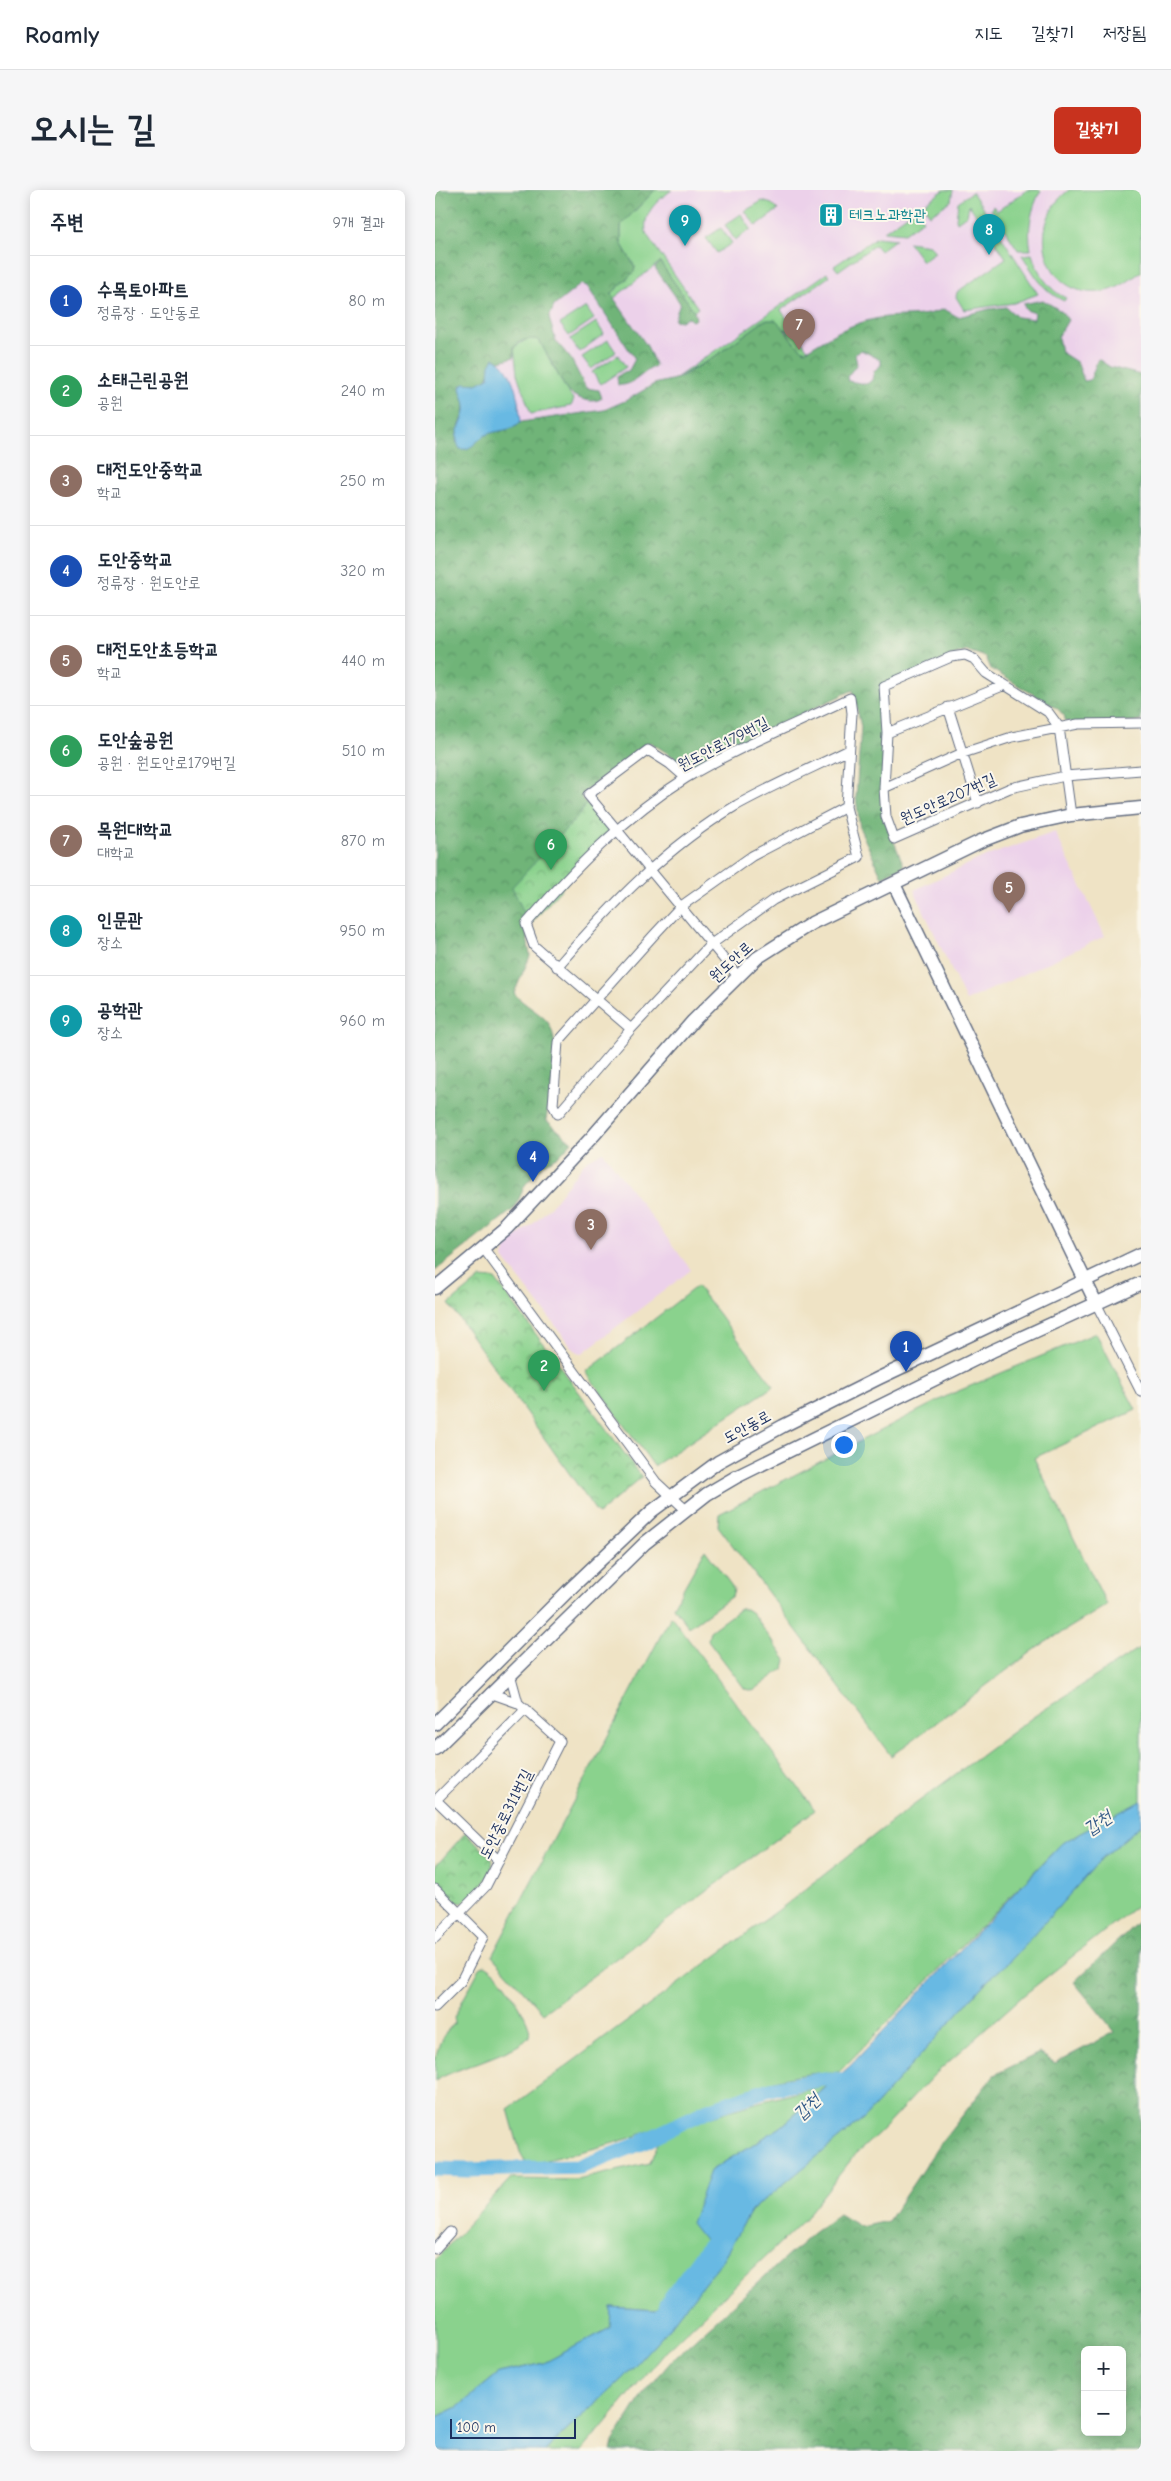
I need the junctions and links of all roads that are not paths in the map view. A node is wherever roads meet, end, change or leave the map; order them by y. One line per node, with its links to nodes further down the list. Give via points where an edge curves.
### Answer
1 (1005, 685): 2 (street); 4 (street, 원도안로207번길, via 1048,712); 5 (street, 원도안로207번길, via 965,655 940,661 884,686)
2 (948, 708): 5 (street); 7 (street)
3 (1141, 723): 4 (street, 원도안로207번길)
4 (1059, 727): 7 (street, 원도안로207번길, via 1012,737); 9 (street)
5 (887, 733): 11 (street, 원도안로207번길)
6 (849, 750): 10 (street, 원도안로179번길, via 850,698); 13 (street); 17 (street, via 736,806 679,844)
7 (961, 754): 11 (street, 원도안로207번길); 12 (street)
8 (1141, 770): 9 (street, 원도안로207번길)
9 (1065, 776): 12 (street, 원도안로207번길, via 1010,788); 15 (street)
10 (686, 778): 16 (street, 원도안로179번길); 16 (street, via 648,750 588,795)
11 (884, 788): 12 (street, 원도안로207번길, via 886,817 894,839)
12 (978, 803)
13 (846, 807): 19 (street, via 752,856); 20 (street, via 859,856 773,900)
14 (1141, 808): 15 (main road, 원도안로)
15 (1071, 815): 18 (main road, 원도안로, via 1004,832)
16 (617, 831): 17 (street); 21 (street, 원도안로179번길, via 575,870 527,924 534,946)
17 (649, 869): 19 (street); 21 (street)
18 (894, 884): 22 (main road, 원도안로, via 798,931); 27 (main road)
19 (680, 907): 20 (street); 23 (street)
20 (710, 945): 22 (street); 24 (street)
21 (557, 967): 23 (street, 원도안로179번길)
22 (737, 975): 25 (main road, 원도안로, via 542,1192)
23 (596, 999): 24 (street, 원도안로179번길); 24 (street, via 558,1042 553,1105 558,1114)
24 (631, 1029)
25 (483, 1248): 29 (main road, 원도안로); 32 (street, via 656,1482)
26 (1141, 1254): 27 (main road, 도안동로)
27 (1086, 1280): 30 (main road); 32 (main road, 도안동로, via 783,1426 718,1462)
28 (1141, 1283): 30 (main road)
29 (435, 1288)
30 (1096, 1303): 31 (street); 33 (main road, via 735,1478)
31 (1141, 1392)
32 (670, 1496): 33 (street); 38 (main road, 도안동로, via 568,1591)
33 (686, 1510): 34 (main road, via 645,1543)
34 (510, 1674): 35 (main road); 36 (street)
35 (490, 1693): 36 (street); 39 (main road)
36 (518, 1702): 37 (street, 도안중로311번길)
37 (526, 1709): 40 (street); 41 (street, 도안중로311번길, via 560,1741)
38 (435, 1724)
39 (435, 1749)
40 (436, 1801): 41 (street)
41 (499, 1861): 43 (street, 도안중로311번길, via 486,1886)
42 (435, 1889): 43 (street)
43 (459, 1914): 44 (street, 도안중로311번길); 45 (street, via 483,1937 461,1981)
44 (435, 1938)
45 (435, 2007)
46 (450, 2232): 47 (street)
47 (435, 2249)

